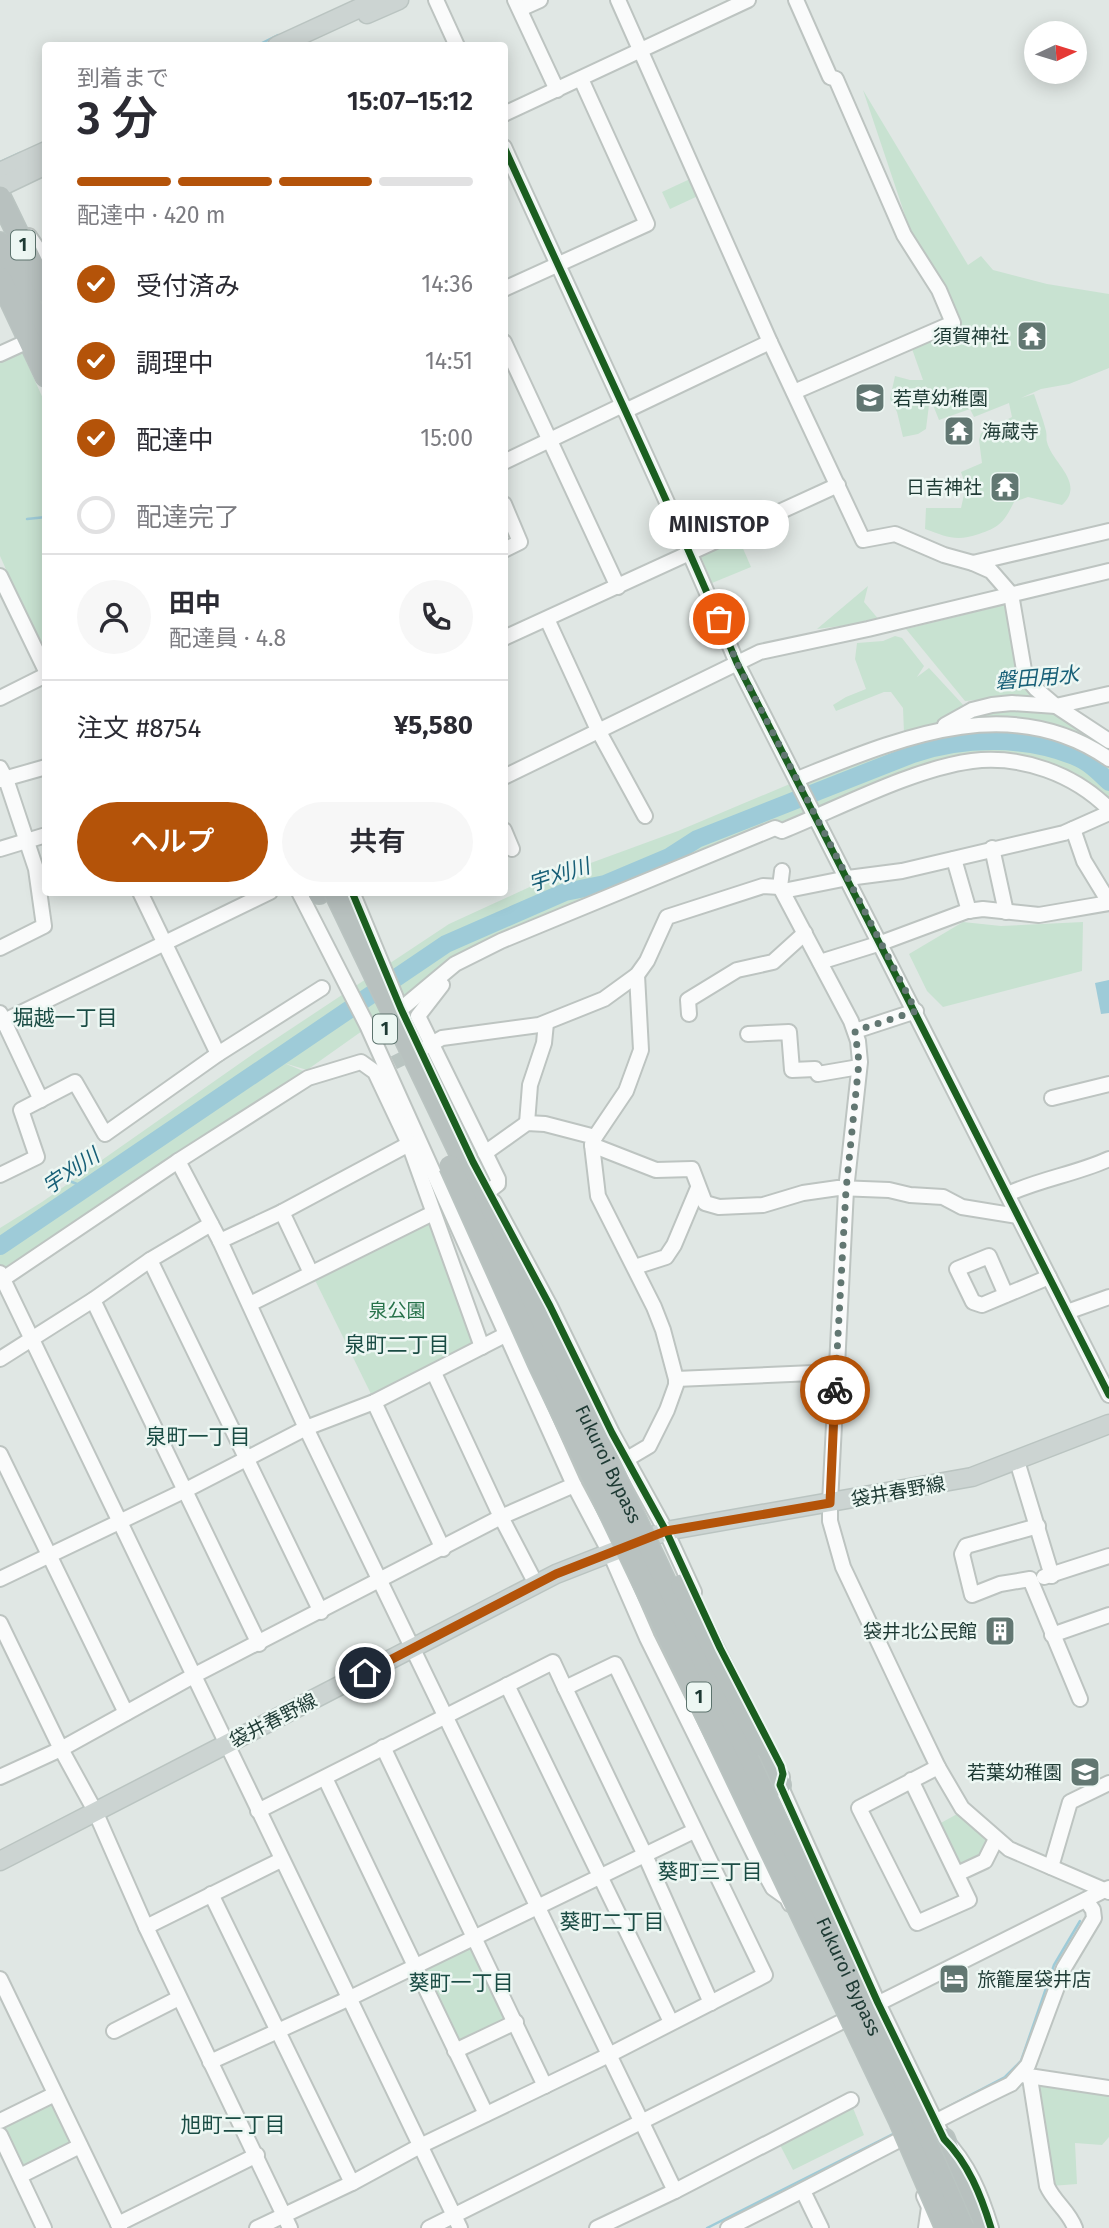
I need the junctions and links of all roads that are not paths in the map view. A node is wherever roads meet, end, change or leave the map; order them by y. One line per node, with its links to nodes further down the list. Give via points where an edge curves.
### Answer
1 (377, 0): 9 (main road)
2 (399, 0): 10 (main road)
3 (436, 0): 11 (street)
4 (540, 0): 8 (street)
5 (618, 0): 12 (street)
6 (748, 0): 12 (street)
7 (796, 0): 36 (street, via 904,235 939,290 953,323)
8 (517, 5): 14 (street)
9 (286, 42)
10 (310, 42)
11 (455, 42)
12 (640, 49): 13 (street); 30 (street)
13 (581, 79): 14 (street); 24 (street, via 647,224)
14 (557, 90): 15 (street)
15 (508, 112)
16 (42, 154): 19 (main road)
17 (508, 156): 24 (street)
18 (42, 167): 19 (main road)
19 (1, 183): 20 (highway); 26 (highway, 1)
20 (29, 236): 22 (street); 23 (highway)
21 (0, 243): 29 (highway, 1)
22 (42, 255)
23 (42, 264)
24 (557, 266): 27 (street); 37 (street)
25 (0, 278): 28 (highway)
26 (42, 282)
27 (508, 287)
28 (15, 309): 31 (street); 34 (highway)
29 (42, 329)
30 (770, 342): 36 (street); 37 (street)
31 (24, 343): 33 (street); 35 (street)
32 (508, 351): 38 (street)
33 (0, 354)
34 (42, 367)
35 (42, 382)
36 (794, 392): 40 (street)
37 (624, 408): 38 (street); 44 (street)
38 (550, 440): 39 (street); 48 (street)
39 (508, 460)
40 (838, 485): 44 (street); 45 (street, via 863,540 895,534)
41 (508, 514): 43 (street, via 520,542)
42 (1109, 531): 45 (street)
43 (508, 548)
44 (691, 553): 48 (street); 52 (street)
45 (974, 563): 49 (street, via 990,571)
46 (1109, 571): 49 (street)
47 (1, 579): 53 (street)
48 (618, 587): 50 (street)
49 (1011, 594): 52 (street, via 760,652); 57 (street, via 1025,676)
50 (547, 619): 51 (street); 58 (street)
51 (508, 635)
52 (737, 663): 58 (street); 65 (street)
53 (42, 665)
54 (42, 675): 56 (street)
55 (1109, 694): 57 (street)
56 (0, 698)
57 (1056, 706): 59 (street, via 1012,703 978,708); 60 (street)
58 (598, 730): 63 (street); 67 (street)
59 (934, 731): 61 (street, via 986,724 1034,728 1066,737); 65 (street, via 877,748)
60 (1109, 741)
61 (1109, 759)
62 (42, 768): 64 (street)
63 (508, 775)
64 (2, 776): 71 (street)
65 (798, 781): 68 (street)
66 (1109, 811): 68 (street, via 1093,793 1041,767 975,760 946,766); 69 (street)
67 (645, 816)
68 (815, 817): 79 (street); 96 (street, via 782,831 775,828 500,941)
69 (1073, 829): 73 (street); 80 (street)
70 (42, 836): 71 (street)
71 (26, 839): 74 (street); 94 (street, via 36,869 44,926)
72 (508, 840): 75 (street)
73 (992, 848): 76 (street); 90 (street)
74 (0, 849)
75 (512, 849)
76 (954, 859): 79 (street); 89 (street)
77 (1109, 870): 80 (street)
78 (782, 871): 81 (street)
79 (848, 878): 81 (street); 92 (street)
80 (1094, 878): 88 (street)
81 (782, 889): 91 (street); 97 (street, via 763,886 667,917)
82 (142, 896): 93 (street)
83 (262, 896): 93 (street)
84 (301, 896): 140 (street, via 367,1026)
85 (320, 896): 145 (highway, Fukuroi Bypass / 1, bridge)
86 (337, 896): 151 (highway, Fukuroi Bypass / 1, bridge)
87 (354, 896): 99 (street)
88 (1109, 902): 90 (street, via 1039,915)
89 (969, 911): 90 (street); 92 (street)
90 (1006, 912)
91 (805, 933): 95 (street); 101 (street, via 773,962 737,970 688,1000)
92 (881, 943): 95 (street); 100 (street)
93 (165, 944): 102 (street); 107 (street)
94 (0, 948)
95 (820, 962): 104 (street)
96 (455, 964): 99 (street); 106 (street, via 455,972 418,1016)
97 (637, 975): 103 (street, via 604,999); 113 (street, via 641,1050 626,1091)
98 (322, 988): 107 (street)
99 (401, 1009): 121 (street)
100 (916, 1011): 104 (street); 122 (street)
101 (689, 1014)
102 (1, 1019): 111 (street)
103 (546, 1023): 106 (street, via 442,1038); 112 (street, via 530,1085)
104 (855, 1031): 108 (street)
105 (748, 1034): 108 (street, via 789,1032 792,1070 815,1069 818,1074)
106 (430, 1045): 115 (street)
107 (218, 1054): 111 (street, via 104,1134 75,1082)
108 (859, 1067): 120 (street)
109 (1109, 1084): 110 (street)
110 (1052, 1098)
111 (41, 1100): 118 (street, via 21,1111 37,1157)
112 (527, 1123): 113 (street, via 545,1124); 115 (street)
113 (594, 1141): 119 (street, via 656,1170 692,1169); 129 (street, via 598,1196)
114 (409, 1144): 117 (street, via 375,1072 361,1062 308,1078); 123 (street); 124 (street)
115 (485, 1153): 121 (street, via 498,1179)
116 (1109, 1159): 122 (street)
117 (178, 1161): 126 (street); 132 (street)
118 (0, 1175)
119 (698, 1188): 120 (street, via 705,1203 719,1207 763,1205 812,1191); 129 (street, via 666,1257)
120 (846, 1190): 125 (street, via 943,1197 962,1207); 146 (street)
121 (489, 1191): 137 (street)
122 (1008, 1194): 125 (street)
123 (282, 1212): 127 (street); 130 (street)
124 (433, 1213): 130 (street); 143 (street)
125 (1018, 1216): 131 (street)
126 (211, 1224): 127 (street); 128 (street)
127 (220, 1241): 136 (street)
128 (150, 1260): 135 (street); 156 (street)
129 (635, 1268): 148 (street, via 663,1329)
130 (311, 1273): 136 (street)
131 (1049, 1277): 133 (street); 138 (street)
132 (1, 1278): 142 (street)
133 (1006, 1295)
134 (1109, 1297): 138 (street)
135 (93, 1300): 142 (street); 159 (street)
136 (250, 1304): 153 (street)
137 (550, 1306): 139 (street); 155 (street)
138 (1067, 1312): 149 (street)
139 (547, 1323)
140 (502, 1330): 141 (street); 143 (street); 158 (street)
141 (520, 1334)
142 (32, 1338): 144 (street); 162 (street)
143 (482, 1347): 147 (street)
144 (0, 1359)
145 (539, 1364): 207 (highway, bridge, via 668,1654); 255 (highway, Fukuroi Bypass / 1, bridge, via 900,2119)
146 (836, 1372): 148 (street); 160 (street)
147 (434, 1373): 150 (street); 161 (street)
148 (676, 1379): 155 (street, via 649,1446)
149 (1109, 1395)
150 (374, 1402): 153 (street); 165 (street)
151 (584, 1412): 194 (highway, bridge, via 663,1547); 256 (highway, Fukuroi Bypass / 1, bridge)
152 (1109, 1424): 157 (main road, 袋井春野線)
153 (306, 1429): 156 (street); 172 (street)
154 (0, 1454): 167 (street)
155 (627, 1459): 164 (street)
156 (246, 1460): 159 (street); 174 (street)
157 (1017, 1461): 160 (main road, 袋井春野線, via 972,1477); 163 (street)
158 (574, 1485): 161 (street); 166 (street)
159 (186, 1490): 162 (street); 178 (street)
160 (830, 1503): 164 (main road, 袋井春野線); 189 (street, via 830,1521 843,1567)
161 (501, 1517): 165 (street); 173 (street)
162 (118, 1520): 167 (street); 180 (street)
163 (1038, 1527): 169 (street); 171 (street, via 966,1546 962,1554 972,1595)
164 (666, 1531): 166 (main road, 袋井春野線); 194 (street, via 781,1766)
165 (443, 1549): 172 (street)
166 (610, 1553): 173 (main road, 袋井春野線); 207 (street, via 755,1856 774,1888)
167 (50, 1556): 170 (street); 184 (street)
168 (1109, 1556): 169 (street)
169 (1052, 1576): 171 (street)
170 (0, 1579)
171 (1030, 1579): 177 (street)
172 (380, 1581): 174 (street); 179 (street)
173 (536, 1584): 179 (main road, 袋井春野線)
174 (321, 1612): 178 (street)
175 (1109, 1615): 177 (street)
176 (0, 1623): 188 (street)
177 (1052, 1635): 183 (street)
178 (259, 1644): 180 (street)
179 (412, 1649): 185 (street); 186 (main road, 袋井春野線)
180 (193, 1676): 184 (street); 186 (street)
181 (507, 1685): 182 (street, via 553,1662); 185 (street); 204 (street)
182 (565, 1688): 197 (street, via 615,1664); 199 (street)
183 (1080, 1699)
184 (126, 1713): 188 (street)
185 (444, 1716): 187 (street); 209 (street)
186 (225, 1744): 195 (main road, 袋井春野線); 196 (street)
187 (383, 1747): 191 (street); 211 (street)
188 (61, 1748): 190 (street); 195 (street)
189 (938, 1767): 192 (street); 198 (street, via 962,1808)
190 (0, 1777)
191 (325, 1778): 196 (street); 212 (street)
192 (911, 1780): 203 (street); 203 (street, via 859,1808 917,1923 969,1900)
193 (1109, 1783): 202 (street, via 1070,1802)
194 (780, 1785): 217 (street)
195 (95, 1811): 200 (main road, 袋井春野線); 210 (street)
196 (258, 1811): 201 (street)
197 (694, 1831): 199 (street); 216 (street, via 765,1975)
198 (996, 1839): 202 (street); 203 (street, via 985,1861)
199 (645, 1856): 204 (street); 216 (street)
200 (0, 1860)
201 (281, 1860): 206 (street); 215 (street)
202 (1051, 1867): 205 (street)
203 (957, 1874)
204 (599, 1878): 209 (street); 220 (street)
205 (1108, 1890): 208 (street)
206 (211, 1894): 210 (street); 222 (street)
207 (787, 1898): 218 (street)
208 (1086, 1900): 217 (street); 226 (street, via 1094,1918 1063,1968)
209 (538, 1905): 211 (street); 224 (street)
210 (146, 1927): 214 (street)
211 (474, 1937): 212 (street); 219 (street)
212 (416, 1965): 215 (street); 223 (street)
213 (0, 1979): 229 (street)
214 (179, 1998): 221 (street); 225 (street)
215 (350, 1998): 222 (street); 238 (street)
216 (711, 2003): 220 (street)
217 (878, 2003): 218 (street); 234 (street)
218 (844, 2019): 233 (street); 236 (street)
219 (516, 2022): 223 (street); 227 (street)
220 (671, 2022): 224 (street)
221 (114, 2031)
222 (278, 2032): 225 (street); 241 (street)
223 (455, 2050): 231 (street)
224 (609, 2055): 227 (street); 233 (street)
225 (210, 2062): 239 (street)
226 (1025, 2076): 228 (street); 234 (street); 259 (street, via 1046,2186)
227 (545, 2086): 231 (street)
228 (1109, 2088)
229 (55, 2094): 232 (street); 237 (street)
230 (850, 2101): 242 (street)
231 (486, 2114): 238 (street)
232 (0, 2121)
233 (642, 2123): 242 (street); 246 (street)
234 (940, 2130): 236 (street); 257 (highway); 258 (street, via 975,2184)
235 (0, 2135): 240 (street)
236 (898, 2139): 243 (street); 244 (street)
237 (80, 2146): 240 (street); 247 (street)
238 (420, 2146): 241 (street); 246 (street)
239 (257, 2155): 245 (street); 247 (street)
240 (20, 2176): 248 (street)
241 (352, 2183): 245 (street)
242 (675, 2191): 251 (street)
243 (803, 2191): 252 (street); 253 (street)
244 (928, 2218): 254 (highway)
245 (287, 2221): 249 (street)
246 (457, 2222): 250 (street)
247 (119, 2226)
248 (44, 2228)
249 (257, 2228)
250 (429, 2228)
251 (597, 2228)
252 (729, 2228)
253 (821, 2228)
254 (939, 2228)
255 (946, 2228)
256 (963, 2228)
257 (978, 2228)
258 (991, 2228)
259 (1075, 2228)

